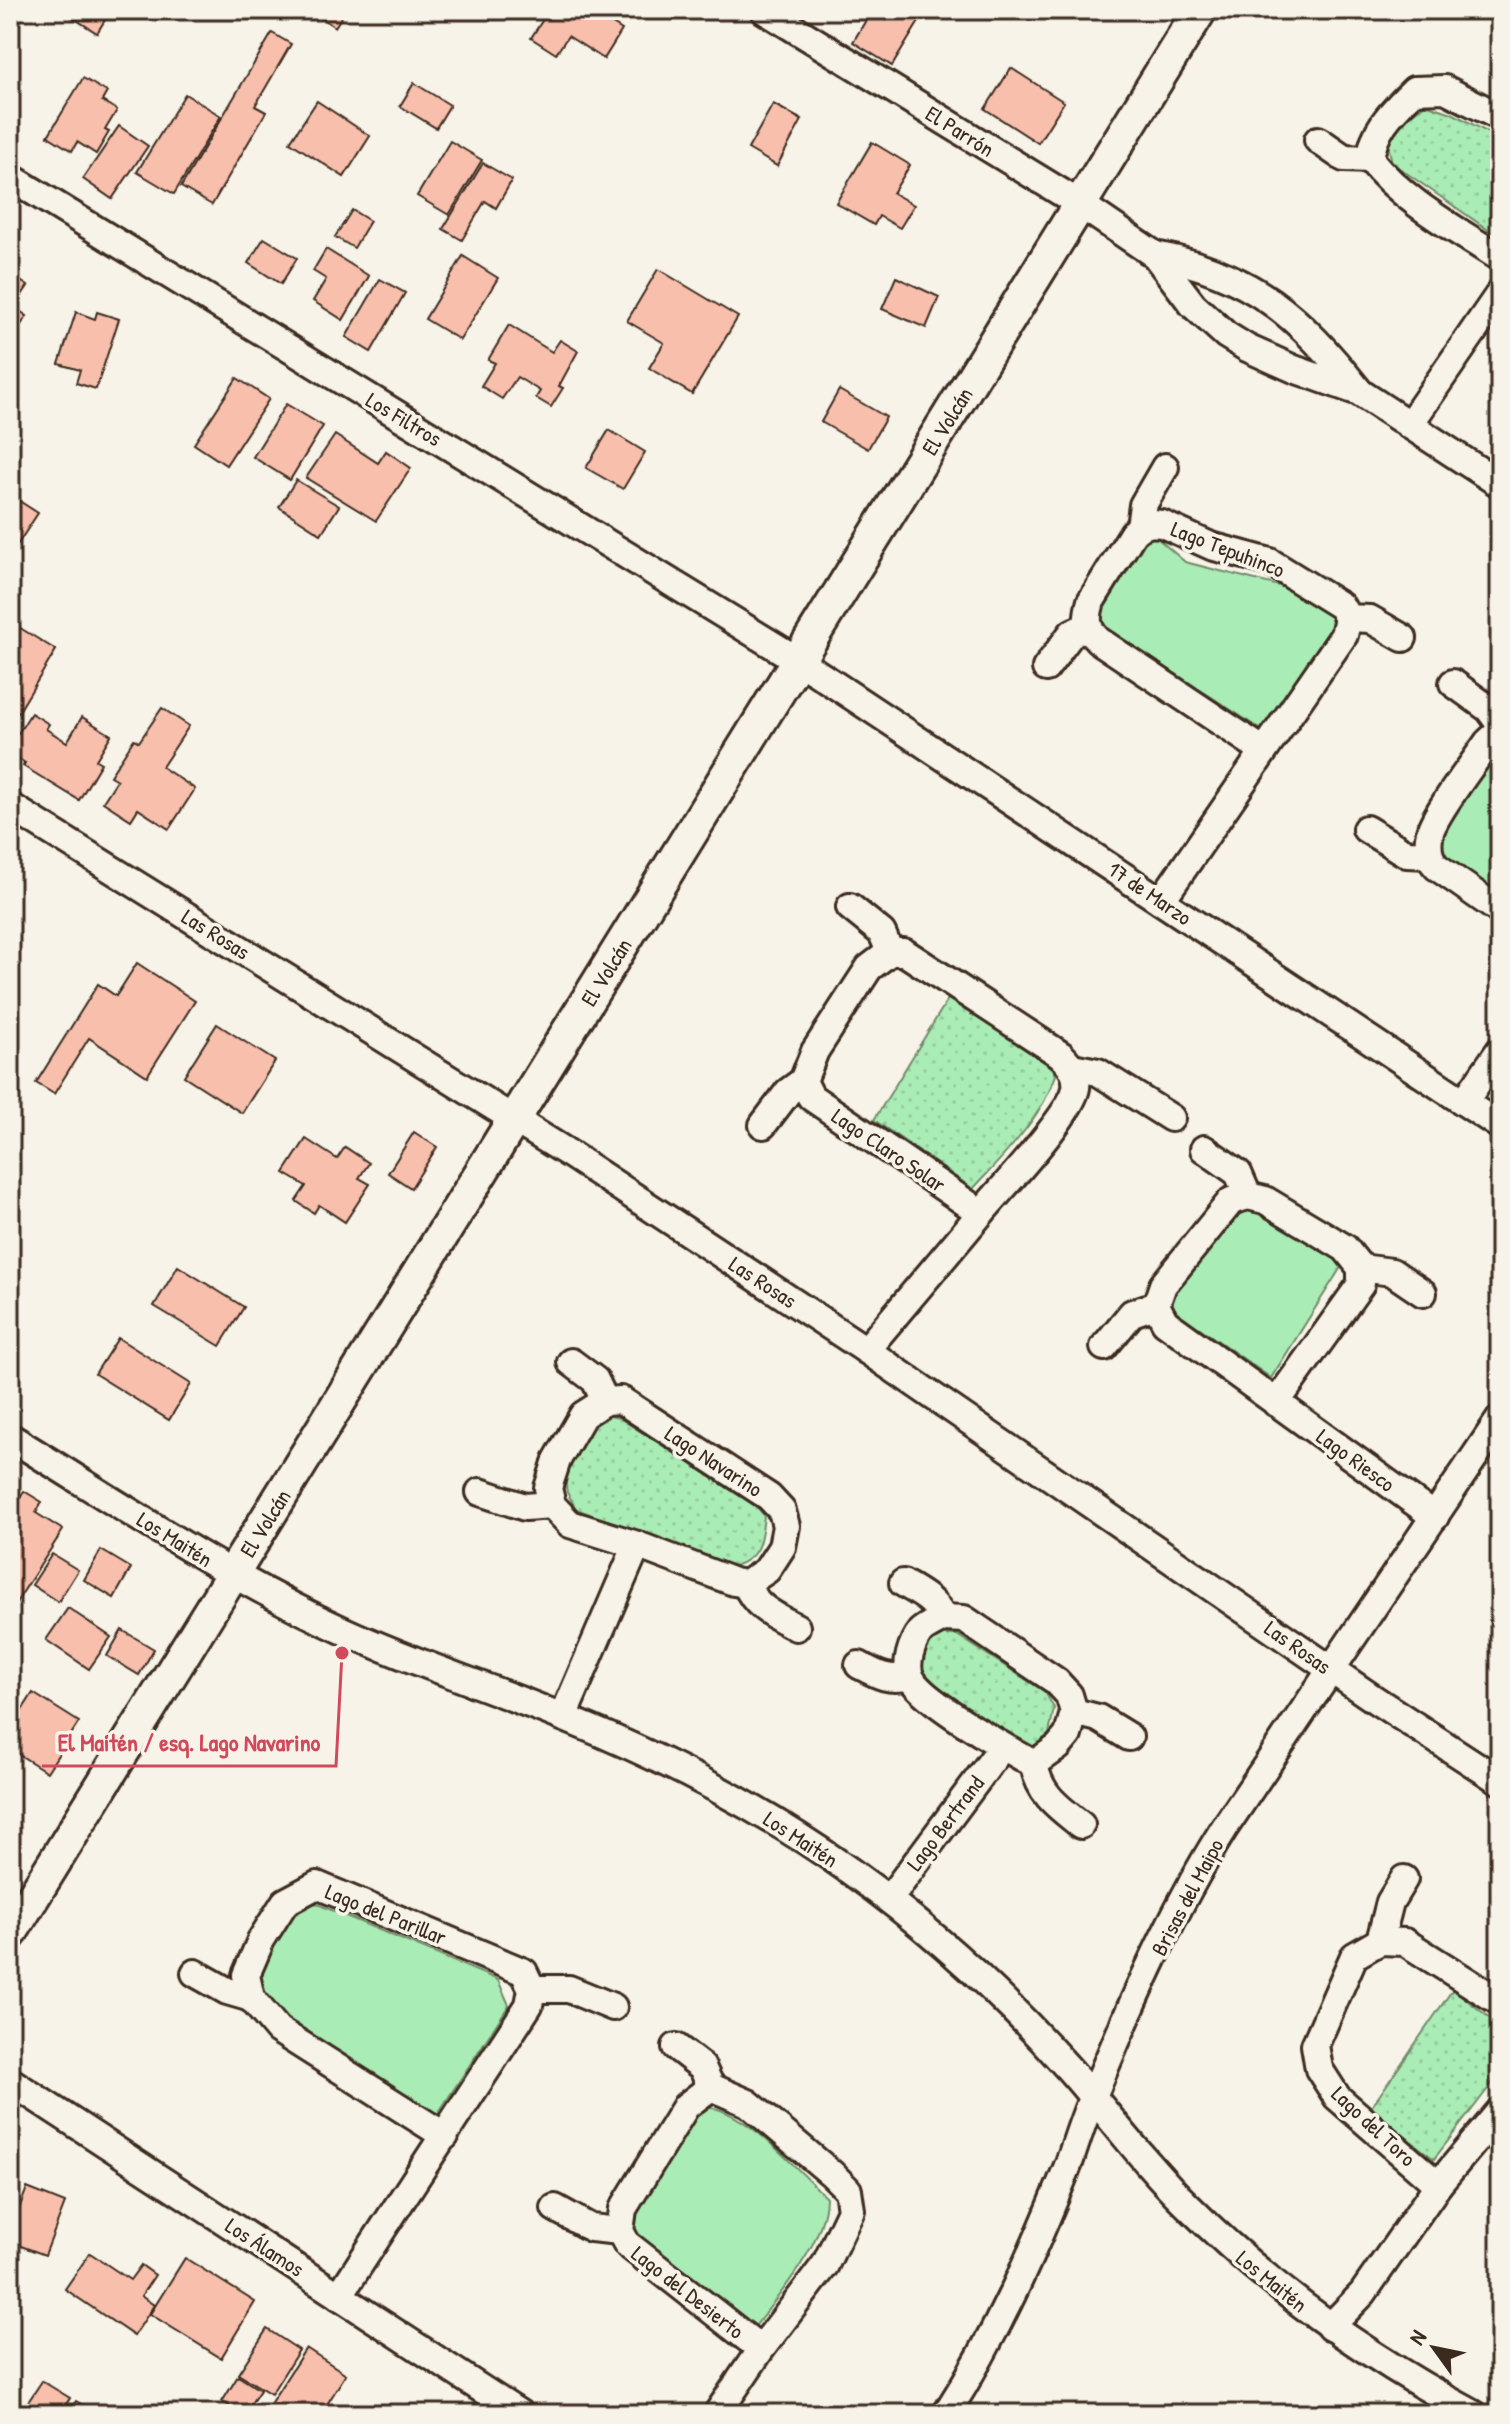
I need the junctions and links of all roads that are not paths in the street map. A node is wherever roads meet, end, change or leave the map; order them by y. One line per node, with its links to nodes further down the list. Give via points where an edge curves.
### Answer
1 (764, 10): 7 (street, El Parrón)
2 (1200, 10): 7 (street, El Volcán)
3 (1500, 117): 5 (street, via 1445,89 1414,90 1385,118)
4 (1318, 140): 5 (street, via 1344,158)
5 (1370, 159): 9 (street, via 1415,203)
6 (10, 177): 19 (street, Los Filtros)
7 (1080, 204): 8 (street, El Parrón); 19 (street, El Volcán)
8 (1155, 255): 11 (street, El Parrón, via 1193,305 1226,335 1268,358); 11 (street, El Parrón, via 1206,267 1275,303 1317,341)
9 (1500, 258)
10 (1500, 293): 12 (street)
11 (1359, 392): 12 (street, El Parrón)
12 (1409, 425): 14 (street, El Parrón)
13 (1165, 467): 15 (street, Lago Tepuhinco, via 1143,505)
14 (1500, 484)
15 (1140, 527): 16 (street, Lago Tepuhinco, via 1162,524 1211,546 1280,566 1341,606); 17 (street, Lago Tepuhinco, via 1091,601)
16 (1348, 618): 18 (street, Lago Tepuhinco, via 1370,619); 24 (street, via 1344,635)
17 (1088, 626): 20 (street, via 1072,633); 24 (street, via 1098,640)
18 (1403, 638)
19 (799, 661): 28 (street, 17 de Marzo); 37 (street, El Volcán)
20 (1046, 668)
21 (1453, 683): 22 (street, via 1489,709)
22 (1500, 724)
23 (1500, 731): 27 (street, via 1432,827)
24 (1264, 751): 28 (street)
25 (10, 806): 37 (street, Las Rosas)
26 (1366, 829): 27 (street, via 1407,854)
27 (1429, 855): 30 (street, via 1437,867)
28 (1161, 901): 35 (street, 17 de Marzo)
29 (850, 907): 31 (street, via 882,933)
30 (1500, 911)
31 (890, 952): 33 (street, via 904,952); 34 (street, via 869,968 815,1051)
32 (1500, 1050): 35 (street)
33 (1072, 1067): 36 (street, via 1098,1072); 42 (street, via 1077,1084 1069,1107)
34 (803, 1081): 38 (street); 42 (street, Lago Claro Solar, via 811,1097)
35 (1464, 1102): 39 (street, 17 de Marzo)
36 (1171, 1118)
37 (516, 1119): 47 (street, Las Rosas); 57 (street, El Volcán)
38 (763, 1125)
39 (1500, 1126)
40 (1204, 1149): 41 (street, via 1238,1173)
41 (1248, 1196): 43 (street, via 1265,1200 1345,1248); 45 (street, via 1231,1201 1163,1285)
42 (981, 1213): 47 (street)
43 (1361, 1268): 44 (street, via 1392,1272); 50 (street, via 1361,1284)
44 (1423, 1293)
45 (1156, 1305): 46 (street, via 1132,1313); 50 (street, Lago Riesco, via 1165,1322)
46 (1104, 1347)
47 (866, 1350): 63 (street, Las Rosas)
48 (571, 1362): 49 (street, via 595,1380)
49 (605, 1401): 54 (street, via 583,1415 557,1460 548,1488); 59 (street, Lago Navarino, via 621,1400 769,1497 782,1511 782,1547 767,1570)
50 (1276, 1403): 55 (street, Lago Riesco)
51 (1500, 1419): 55 (street, Brisas del Maipo)
52 (10, 1437): 57 (street, Los Maitén)
53 (480, 1492): 54 (street, via 525,1507)
54 (552, 1505): 56 (street, via 570,1524)
55 (1435, 1517): 63 (street, Brisas del Maipo)
56 (637, 1545): 59 (street); 66 (street)
57 (233, 1574): 66 (street, Los Maitén, via 347,1633); 74 (street, El Volcán)
58 (903, 1583): 60 (street, via 930,1599)
59 (746, 1584): 61 (street, via 759,1606)
60 (943, 1618): 64 (street, via 922,1631 910,1651); 65 (street, via 964,1619 1056,1681 1069,1695)
61 (796, 1627)
62 (859, 1665): 64 (street, via 888,1678)
63 (1332, 1670): 70 (street, Las Rosas); 84 (street, Brisas del Maipo, via 1184,1895)
64 (909, 1676): 68 (street, via 920,1692)
65 (1074, 1712): 67 (street, via 1098,1718); 69 (street, via 1068,1735)
66 (563, 1717): 73 (street, Los Maitén, via 676,1767 765,1815)
67 (1129, 1737)
68 (1002, 1747): 69 (street); 73 (street, Lago Bertrand)
69 (1034, 1764): 71 (street, via 1041,1789)
70 (1500, 1781)
71 (1081, 1825)
72 (1404, 1879): 75 (street, via 1390,1902)
73 (889, 1899): 84 (street, Los Maitén, via 969,1966)
74 (10, 1934)
75 (1380, 1941): 79 (street, via 1405,1942); 87 (street, Lago del Toro, via 1354,1956 1315,2045 1319,2069 1337,2097)
76 (195, 1973): 78 (street)
77 (532, 1989): 78 (street, Lago del Parillar, via 524,1972 317,1885 285,1902 261,1940 246,1975); 80 (street, via 569,1989); 86 (street, via 529,2005)
78 (251, 1998): 86 (street, via 278,2030)
79 (1500, 2002)
80 (613, 2007)
81 (676, 2047): 83 (street, Lago del Desierto, via 702,2067)
82 (10, 2081): 90 (street, Los Álamos)
83 (711, 2087): 89 (street, Lago del Desierto, via 686,2106 623,2209); 92 (street, Lago del Desierto, via 748,2103 848,2190 851,2210 825,2265)
84 (1093, 2096): 91 (street, Los Maitén, via 1171,2189 1224,2241); 95 (street, Brisas del Maipo, via 1018,2284)
85 (1500, 2111): 87 (street)
86 (445, 2136): 90 (street)
87 (1438, 2185): 91 (street, via 1363,2293)
88 (555, 2208): 89 (street, Lago del Desierto, via 591,2228)
89 (620, 2231): 92 (street, Lago del Desierto, via 627,2244)
90 (339, 2296): 93 (street, Los Álamos)
91 (1330, 2327): 96 (street, Los Maitén)
92 (761, 2349): 94 (street, Lago del Desierto)
93 (520, 2414)
94 (717, 2414)
95 (946, 2414)
96 (1474, 2414)

